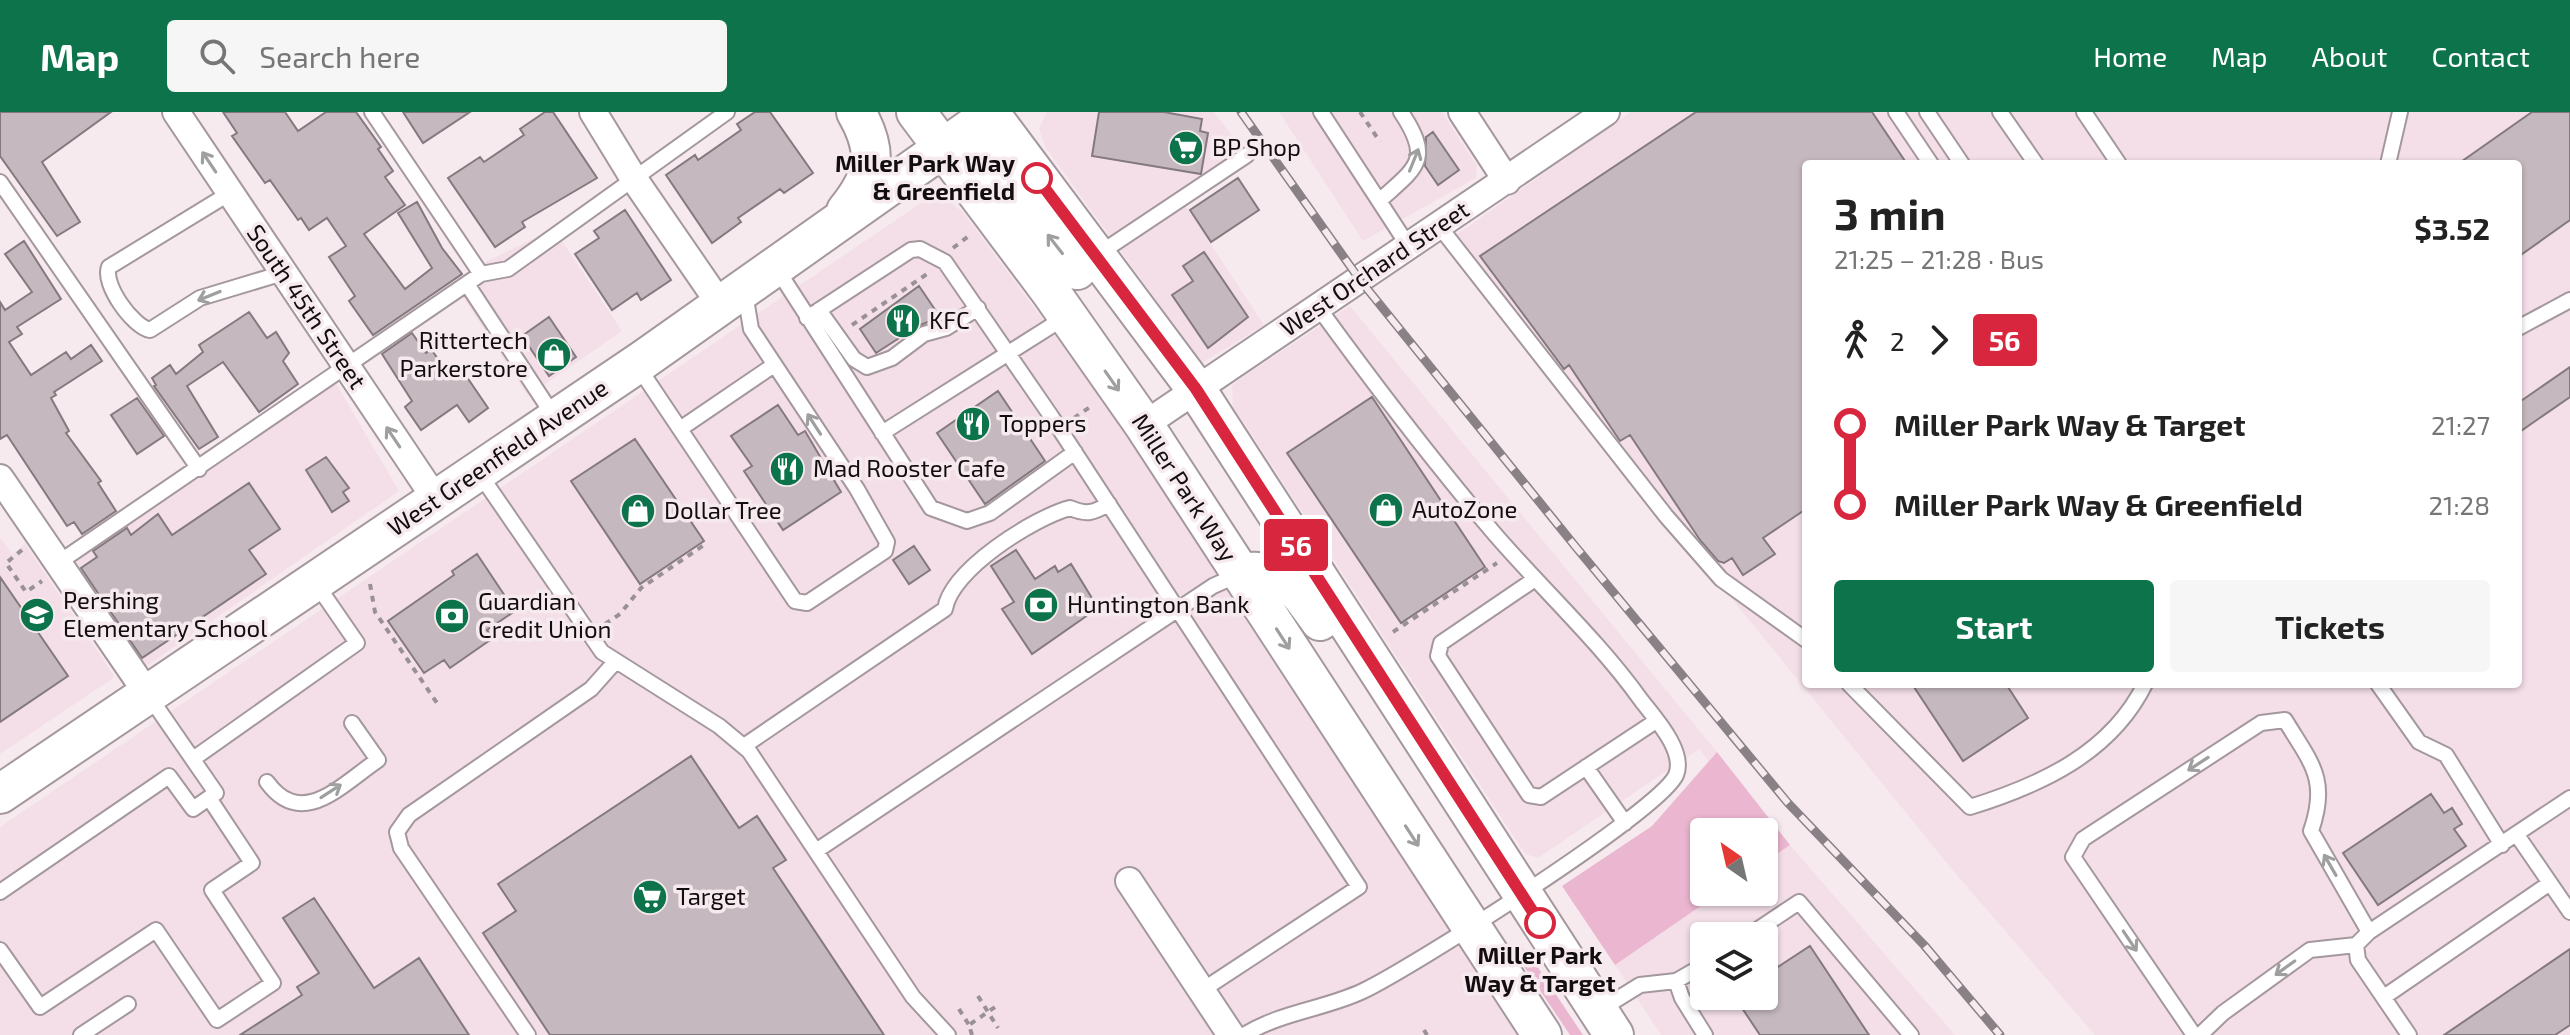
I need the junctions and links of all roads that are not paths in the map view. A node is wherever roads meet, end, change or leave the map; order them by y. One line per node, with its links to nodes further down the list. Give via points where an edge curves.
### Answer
1 (176, 112): 27 (street, South 45th Street, one-way to 1)
2 (372, 112): 35 (lane)
3 (593, 112): 24 (street)
4 (727, 112): 24 (lane)
5 (856, 112): 29 (main road, via 872,159 865,184)
6 (916, 112): 17 (main road, Miller Park Way)
7 (1321, 112): 28 (lane)
8 (1401, 112): 28 (lane, one-way to 8, via 1417,161 1419,138)
9 (1462, 112): 25 (street)
10 (1606, 112): 25 (street, West Orchard Street)
11 (1896, 112): 19 (lane)
12 (1927, 112): 20 (lane)
13 (2000, 112): 21 (lane)
14 (2084, 112): 22 (lane)
15 (2400, 112): 23 (lane)
16 (997, 113): 17 (main road, West Greenfield Avenue); 32 (main road)
17 (944, 149): 29 (main road, West Greenfield Avenue); 42 (main road, Miller Park Way); 44 (main road, one-way to 17, via 1087,281 985,159 965,148)
18 (1247, 155): 32 (lane)
19 (1928, 160)
20 (1959, 160)
21 (2033, 160)
22 (2116, 160)
23 (2389, 160)
24 (634, 179): 35 (lane, via 508,269); 37 (street)
25 (1507, 181): 30 (street, West Orchard Street)
26 (0, 182): 55 (lane)
27 (230, 193): 34 (street, South 45th Street); 34 (lane, one-way to 27, via 200,298 150,330 136,324 108,280 109,267)
28 (1379, 201): 31 (lane)
29 (835, 224): 33 (main road, West Greenfield Avenue)
30 (1439, 226): 31 (street, West Orchard Street); 65 (lane, via 1721,579)
31 (1409, 247): 39 (street, West Orchard Street)
32 (1096, 256): 44 (main road)
33 (775, 266): 37 (main road, West Greenfield Avenue); 41 (lane)
34 (283, 273): 48 (street, South 45th Street)
35 (481, 274): 36 (lane)
36 (467, 284): 48 (lane); 50 (lane)
37 (732, 296): 46 (main road, West Greenfield Avenue); 47 (lane)
38 (2570, 300): 43 (lane)
39 (1318, 307): 49 (street, West Orchard Street); 62 (lane)
40 (978, 308): 41 (lane, via 867,367); 41 (lane, via 942,260 920,249); 45 (lane)
41 (813, 314): 53 (lane)
42 (1067, 315): 45 (lane); 51 (main road, Miller Park Way, one-way to 51)
43 (2522, 326)
44 (1153, 334): 49 (main road)
45 (1009, 353): 53 (lane); 54 (lane)
46 (636, 365): 50 (main road, West Greenfield Avenue); 52 (lane)
47 (774, 365): 52 (lane); 52 (lane, one-way to 47, via 801,605 888,547 857,489)
48 (346, 367): 55 (lane); 58 (street, South 45th Street, one-way to 48)
49 (1196, 389): 51 (street, West Orchard Street); 73 (main road)
50 (555, 419): 56 (main road, West Greenfield Avenue)
51 (1144, 425): 61 (main road, Miller Park Way)
52 (680, 429)
53 (882, 433): 54 (lane, via 931,508 967,521 990,513)
54 (1075, 452): 59 (lane)
55 (199, 469): 60 (lane)
56 (479, 473): 58 (main road, West Greenfield Avenue); 66 (lane, via 589,637)
57 (0, 478): 60 (street)
58 (437, 501): 63 (main road, West Greenfield Avenue)
59 (1109, 504): 64 (lane); 74 (lane, via 1093,513 1058,511 1002,546 952,587 945,609)
60 (51, 572): 70 (street)
61 (1240, 573): 64 (lane); 73 (main road, via 1273,572 1286,579 1358,670); 91 (main road, Miller Park Way, one-way to 91)
62 (1535, 579): 71 (lane); 76 (lane, via 1441,643 1438,656 1529,795 1541,797)
63 (315, 582): 70 (main road, West Greenfield Avenue); 75 (lane, via 357,643)
64 (1178, 610): 84 (lane); 97 (lane, via 1359,887)
65 (1802, 637)
66 (615, 662): 74 (lane); 102 (lane, via 591,689 409,815 397,832 401,848)
67 (1853, 688): 68 (lane, via 1970,807 2024,790 2088,752 2130,715)
68 (2143, 688)
69 (2381, 688): 83 (lane, via 2419,742 2446,755)
70 (147, 693): 75 (lane); 78 (main road, West Greenfield Avenue)
71 (1656, 721): 76 (lane); 81 (lane, via 1675,754 1676,774)
72 (352, 723): 77 (lane, one-way to 72, via 279,799 293,806 307,804 378,760)
73 (1417, 731): 88 (main road)
74 (744, 746): 84 (lane)
75 (193, 759): 79 (lane, via 216,793)
76 (1586, 767): 81 (lane)
77 (267, 782)
78 (0, 794)
79 (209, 798): 87 (lane, via 193,809 169,776); 94 (lane, via 252,863 212,890 273,983 217,1020 156,930 40,1007)
80 (2570, 798): 82 (lane)
81 (1625, 823): 88 (lane)
82 (2517, 835): 83 (lane); 86 (lane)
83 (2502, 845): 92 (lane)
84 (816, 851): 103 (lane, via 913,997)
85 (1129, 881): 97 (street)
86 (2550, 883): 89 (lane); 98 (lane)
87 (0, 892)
88 (1520, 892): 91 (lane); 100 (main road)
89 (2570, 912)
90 (1769, 922): 108 (lane, via 1799,902)
91 (1471, 926): 105 (lane, via 1362,992); 106 (main road, Miller Park Way)
92 (2369, 932): 93 (lane); 109 (lane, one-way to 109, via 2311,831 2321,803 2318,775 2285,720 2261,723 2083,839 2073,857)
93 (2356, 945): 98 (lane, via 2358,960); 110 (lane, one-way to 110, via 2310,950)
94 (0, 950)
95 (1690, 973): 96 (lane)
96 (1676, 981): 100 (lane, via 1640,985); 107 (lane)
97 (1201, 991): 104 (street)
98 (2384, 997): 111 (lane)
99 (128, 1004): 101 (lane)
100 (1606, 1023)
101 (81, 1035)
102 (528, 1035)
103 (948, 1035)
104 (1231, 1035)
105 (1244, 1035)
106 (1542, 1035)
107 (1705, 1035)
108 (1911, 1035)
109 (2194, 1035)
110 (2200, 1035)
111 (2409, 1035)

